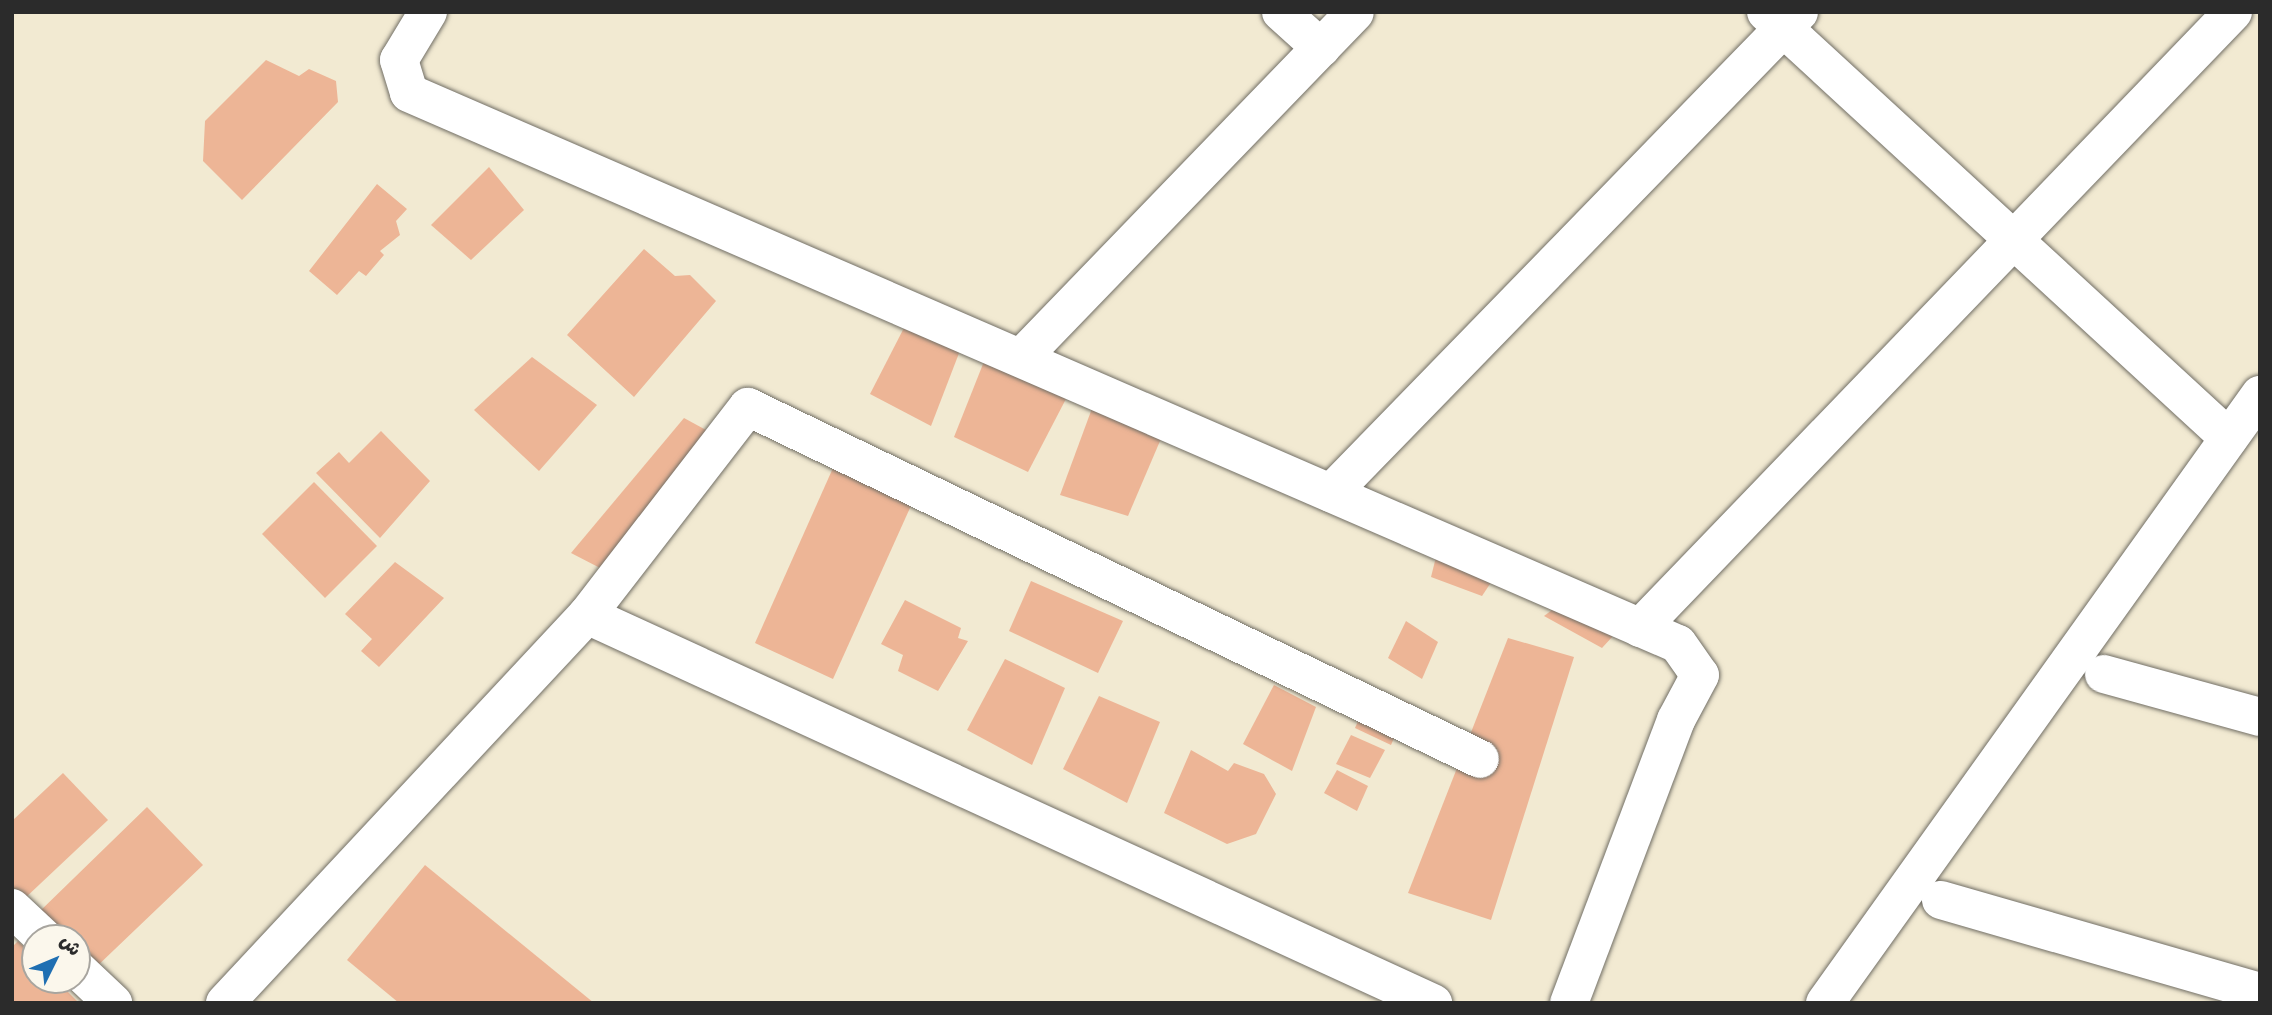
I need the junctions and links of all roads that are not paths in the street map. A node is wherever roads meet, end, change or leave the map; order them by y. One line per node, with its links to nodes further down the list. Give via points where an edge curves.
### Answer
1 (1282, 12): 6 (street)
2 (1355, 12): 6 (street)
3 (2233, 12): 7 (street)
4 (425, 13): 8 (street, via 399,60 409,93)
5 (1783, 18): 7 (street); 11 (street)
6 (1321, 48): 8 (street)
7 (2010, 243): 10 (street); 13 (street)
8 (1022, 357): 11 (street)
9 (2260, 395): 10 (street)
10 (2228, 438): 26 (street)
11 (1331, 493): 13 (street)
12 (587, 615): 16 (street, via 748,407); 23 (street); 24 (street)
13 (1640, 628): 25 (street, via 1678,644 1700,675 1676,720)
14 (2104, 674): 15 (street)
15 (2260, 717)
16 (1480, 759)
17 (1941, 900): 21 (street)
18 (12, 908): 19 (street)
19 (29, 924)
20 (91, 982): 22 (street)
21 (2260, 992)
22 (113, 1003)
23 (225, 1003)
24 (1433, 1003)
25 (1569, 1003)
26 (1825, 1003)

